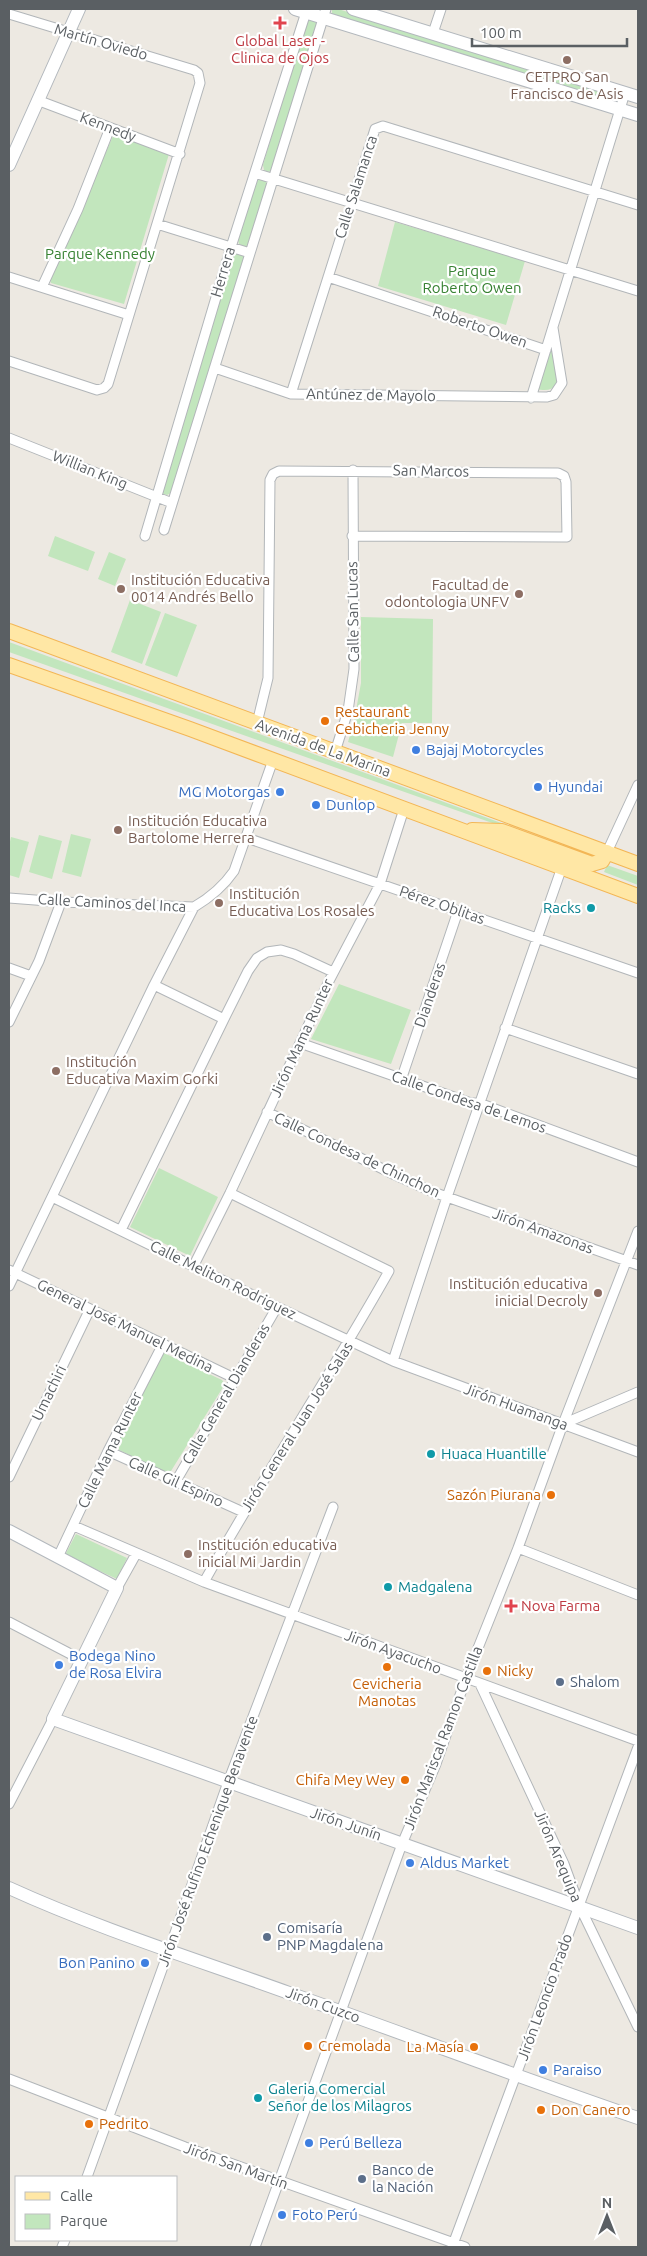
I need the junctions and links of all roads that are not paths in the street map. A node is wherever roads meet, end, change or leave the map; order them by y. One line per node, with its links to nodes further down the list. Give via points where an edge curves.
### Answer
1 (79, 9): 7 (street)
2 (353, 9): 8 (street)
3 (441, 9): 8 (street)
4 (303, 10): 5 (street); 17 (street, Herrera)
5 (324, 13): 12 (street); 18 (street, Herrera)
6 (9, 14): 7 (street, Martín Oviedo)
7 (68, 33): 11 (street); 15 (street, Martín Oviedo, via 194,70 200,85)
8 (433, 33): 9 (street)
9 (625, 93): 10 (street); 12 (street, Antúnez de Mayolo)
10 (638, 97)
11 (37, 100): 14 (street, Kennedy); 16 (street)
12 (620, 110): 13 (street); 19 (street, Antúnez de Mayolo)
13 (638, 115)
14 (110, 128): 15 (street, Kennedy); 28 (street)
15 (180, 154): 22 (street)
16 (9, 165)
17 (255, 172): 18 (street); 23 (street, Herrera)
18 (274, 178): 20 (street); 24 (street, Herrera)
19 (596, 192): 20 (street, Calle Salamanca, via 383,126 375,129 371,136); 21 (street, Calle Salamanca); 25 (street, Antúnez de Mayolo)
20 (350, 202): 25 (street); 26 (street, Calle Salamanca)
21 (638, 205)
22 (157, 224): 23 (street); 30 (street)
23 (231, 247): 24 (street); 39 (street, Herrera)
24 (250, 254): 34 (street, Herrera)
25 (571, 271): 29 (street); 31 (street, Antúnez de Mayolo)
26 (328, 276): 32 (street, Roberto Owen); 35 (street, Calle Salamanca)
27 (9, 277): 28 (street)
28 (42, 287): 30 (street)
29 (638, 291)
30 (129, 314): 33 (street, via 108,384 100,390)
31 (553, 328): 32 (street, Antúnez de Mayolo); 36 (street, Antúnez de Mayolo, via 562,383 554,395)
32 (546, 350): 36 (street, Antúnez de Mayolo)
33 (9, 361)
34 (215, 368): 35 (street, Antúnez de Mayolo); 40 (street, Herrera)
35 (291, 394): 36 (street, Antúnez de Mayolo)
36 (531, 398)
37 (9, 438): 39 (street, Willian King)
38 (353, 470): 43 (street, Calle San Lucas); 43 (street, San Marcos, via 558,473 566,482 566,537); 46 (street, San Marcos, via 279,471 270,480 268,678)
39 (155, 496): 40 (street, Willian King); 42 (street, Herrera)
40 (172, 503): 41 (street, Herrera)
41 (164, 530)
42 (144, 536)
43 (352, 536): 47 (street, Calle San Lucas, via 353,686)
44 (9, 630): 46 (main road, Avenida de La Marina)
45 (9, 665): 48 (main road, Avenida de La Marina)
46 (257, 723): 47 (main road, Avenida de La Marina)
47 (335, 752): 53 (main road, Avenida de La Marina)
48 (273, 760): 50 (main road, Avenida de La Marina); 52 (street, Calle Caminos del Inca)
49 (638, 785): 53 (street)
50 (404, 809): 51 (main road, Avenida de La Marina); 56 (street, Jirón Mama Runter)
51 (461, 830): 53 (main road, via 502,831 592,864 602,861); 55 (main road, Avenida de La Marina)
52 (247, 838): 56 (street, Pérez Oblitas); 60 (street, Calle Caminos del Inca, via 234,871 223,886)
53 (607, 852): 54 (main road, Avenida de La Marina)
54 (638, 864)
55 (562, 867): 57 (main road, Avenida de La Marina); 62 (street)
56 (380, 884): 61 (street, Pérez Oblitas); 64 (street, Jirón Mama Runter)
57 (638, 896)
58 (9, 898): 59 (street, Calle Caminos del Inca)
59 (61, 902): 60 (street, Calle Caminos del Inca); 66 (street)
60 (194, 907): 67 (street)
61 (458, 911): 62 (street, Pérez Oblitas); 73 (street, Dianderas)
62 (537, 937): 65 (street, Pérez Oblitas); 70 (street)
63 (9, 968): 66 (street)
64 (334, 972): 68 (street, via 281,950 268,952 257,958 248,971); 71 (street, Jirón Mama Runter)
65 (638, 973)
66 (31, 976): 69 (street)
67 (154, 985): 68 (street); 78 (street)
68 (224, 1019): 80 (street)
69 (9, 1022)
70 (505, 1028): 72 (street); 74 (street)
71 (300, 1044): 73 (street, Calle Condesa de Lemos); 75 (street, Jirón Mama Runter)
72 (638, 1074)
73 (401, 1080): 74 (street, Calle Condesa de Lemos)
74 (479, 1103): 76 (street, Calle Condesa de Lemos); 79 (street)
75 (267, 1112): 77 (street, Jirón Mama Runter); 79 (street, Calle Condesa de Chinchon)
76 (638, 1162)
77 (230, 1193): 83 (street, Jirón Mama Runter); 89 (street, Jirón General Juan José Salas, via 389,1271)
78 (52, 1197): 80 (street, Calle Meliton Rodriguez); 85 (street)
79 (447, 1197): 82 (street, Jirón Amazonas); 91 (street)
80 (121, 1230): 83 (street, Calle Meliton Rodriguez)
81 (638, 1231): 82 (street, Jirón Mariscal Ramon Castilla)
82 (627, 1261): 84 (street, Jirón Amazonas); 94 (street, Jirón Mariscal Ramon Castilla)
83 (194, 1265): 87 (street, Calle Meliton Rodriguez)
84 (638, 1265)
85 (12, 1272): 86 (street); 88 (street, General José Manuel Medina)
86 (9, 1286)
87 (277, 1307): 89 (street, Calle Meliton Rodriguez); 92 (street, Calle General Dianderas)
88 (90, 1309): 90 (street, General José Manuel Medina); 97 (street, Umachiri)
89 (350, 1341): 91 (street, Calle Meliton Rodriguez); 100 (street, Jirón General Juan José Salas)
90 (163, 1344): 92 (street, General José Manuel Medina); 95 (street, Calle Mama Runter)
91 (394, 1361): 94 (street, Jirón Huamanga)
92 (234, 1378): 98 (street, Calle General Dianderas)
93 (638, 1392): 94 (street)
94 (563, 1424): 96 (street, Jirón Huamanga); 103 (street, Jirón Mariscal Ramon Castilla)
95 (108, 1451): 98 (street, Calle Gil Espino); 101 (street, Calle Mama Runter)
96 (638, 1452)
97 (9, 1477)
98 (176, 1480): 100 (street, Calle Gil Espino)
99 (333, 1506): 109 (street, Jirón José Rufino Echenique Benavente)
100 (243, 1512): 106 (street, Jirón General Juan José Salas)
101 (74, 1526): 104 (street, Jirón Ayacucho); 105 (street, Calle Mama Runter)
102 (9, 1531): 105 (street)
103 (518, 1548): 108 (street); 112 (street, Jirón Mariscal Ramon Castilla)
104 (136, 1554): 106 (street, Jirón Ayacucho); 107 (street)
105 (58, 1557): 107 (street)
106 (204, 1582): 109 (street, Jirón Ayacucho)
107 (117, 1588): 111 (street)
108 (638, 1595)
109 (292, 1614): 112 (street, Jirón Ayacucho); 117 (street, Jirón José Rufino Echenique Benavente)
110 (10, 1625): 111 (street)
111 (82, 1660): 114 (street)
112 (466, 1678): 113 (street, Jirón Ayacucho); 119 (street, Jirón Mariscal Ramon Castilla, via 436,1764)
113 (480, 1684): 115 (street, Jirón Ayacucho); 121 (street, Jirón Arequipa, via 564,1864)
114 (53, 1719): 117 (street, Jirón Junín); 118 (street)
115 (638, 1741)
116 (638, 1748): 121 (street, Jirón Leoncio Prado)
117 (228, 1782): 119 (street, Jirón Junín); 123 (street, Jirón José Rufino Echenique Benavente)
118 (9, 1804)
119 (402, 1844): 121 (street, Jirón Junín); 124 (street, Jirón Mariscal Ramon Castilla)
120 (9, 1888): 123 (street, Jirón Cuzco)
121 (579, 1905): 122 (street, Jirón Junín); 125 (street, Jirón Arequipa); 126 (street, Jirón Leoncio Prado)
122 (638, 1928)
123 (170, 1950): 124 (street, Jirón Cuzco); 128 (street, Jirón José Rufino Echenique Benavente)
124 (342, 2012): 126 (street, Jirón Cuzco); 131 (street, Jirón Mariscal Ramon Castilla)
125 (638, 2027)
126 (516, 2076): 129 (street, Jirón Cuzco); 132 (street, Jirón Leoncio Prado)
127 (9, 2079): 128 (street, Jirón San Martín)
128 (108, 2117): 130 (street, Jirón José Rufino Echenique Benavente); 131 (street, Jirón San Martín)
129 (638, 2118)
130 (86, 2176)
131 (278, 2181): 132 (street, Jirón San Martín); 133 (street, Jirón Mariscal Ramon Castilla)
132 (453, 2245): 134 (street, Jirón San Martín)
133 (255, 2247)
134 (465, 2247)

